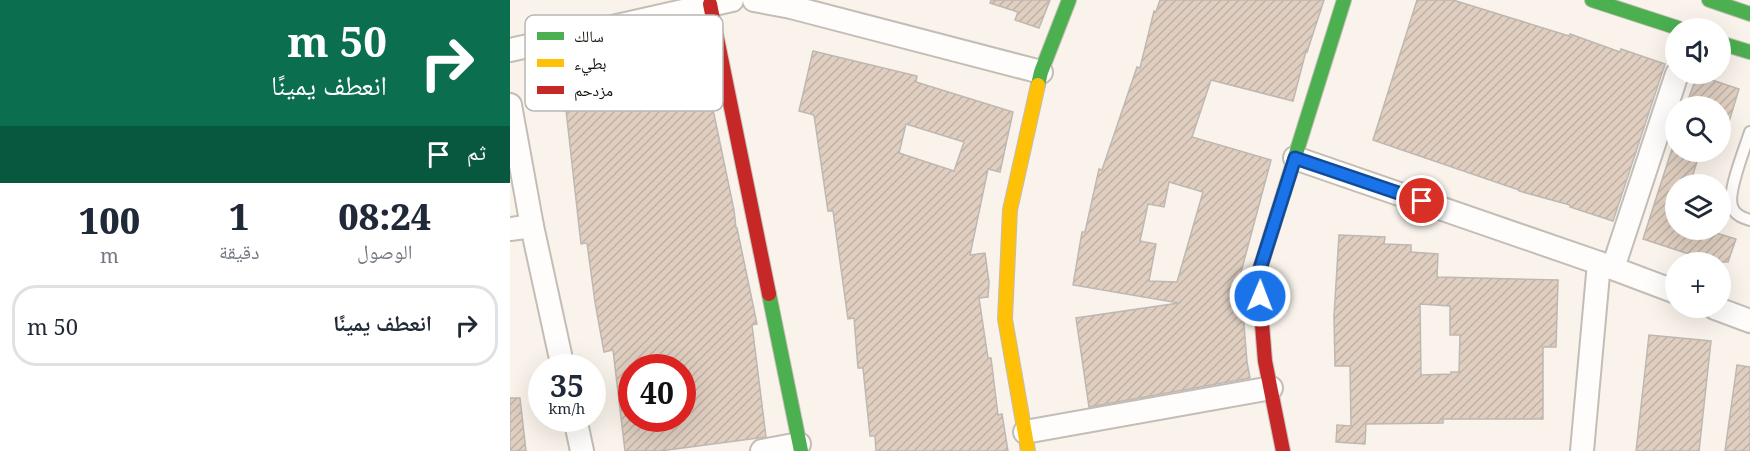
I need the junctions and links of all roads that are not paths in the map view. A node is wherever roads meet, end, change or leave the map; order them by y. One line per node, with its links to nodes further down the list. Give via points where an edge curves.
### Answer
1 (754, 0): 14 (street)
2 (1069, 0): 14 (street)
3 (1344, 0): 18 (street)
4 (1592, 0): 9 (street)
5 (1709, 0): 7 (street)
6 (721, 2): 8 (street); 30 (street)
7 (1750, 14)
8 (664, 15)
9 (1665, 24)
10 (1731, 46): 13 (street)
11 (525, 47): 12 (street)
12 (510, 50)
13 (1750, 52)
14 (1041, 72): 29 (street, via 1010,210 1005,319)
15 (1673, 84): 22 (street)
16 (510, 105): 20 (street)
17 (1750, 135): 19 (lane, via 1732,191 1732,207 1739,216)
18 (1295, 158): 22 (street); 27 (street, via 1258,275)
19 (1750, 220)
20 (532, 226): 21 (street); 26 (street)
21 (510, 229)
22 (1606, 265): 23 (street); 34 (street)
23 (1665, 288)
24 (1731, 314): 25 (street)
25 (1750, 321)
26 (560, 354)
27 (1271, 388): 29 (street); 33 (street)
28 (578, 432): 31 (street)
29 (1026, 441)
30 (800, 447): 32 (street)
31 (582, 451)
32 (762, 451)
33 (1283, 451)
34 (1582, 451)

